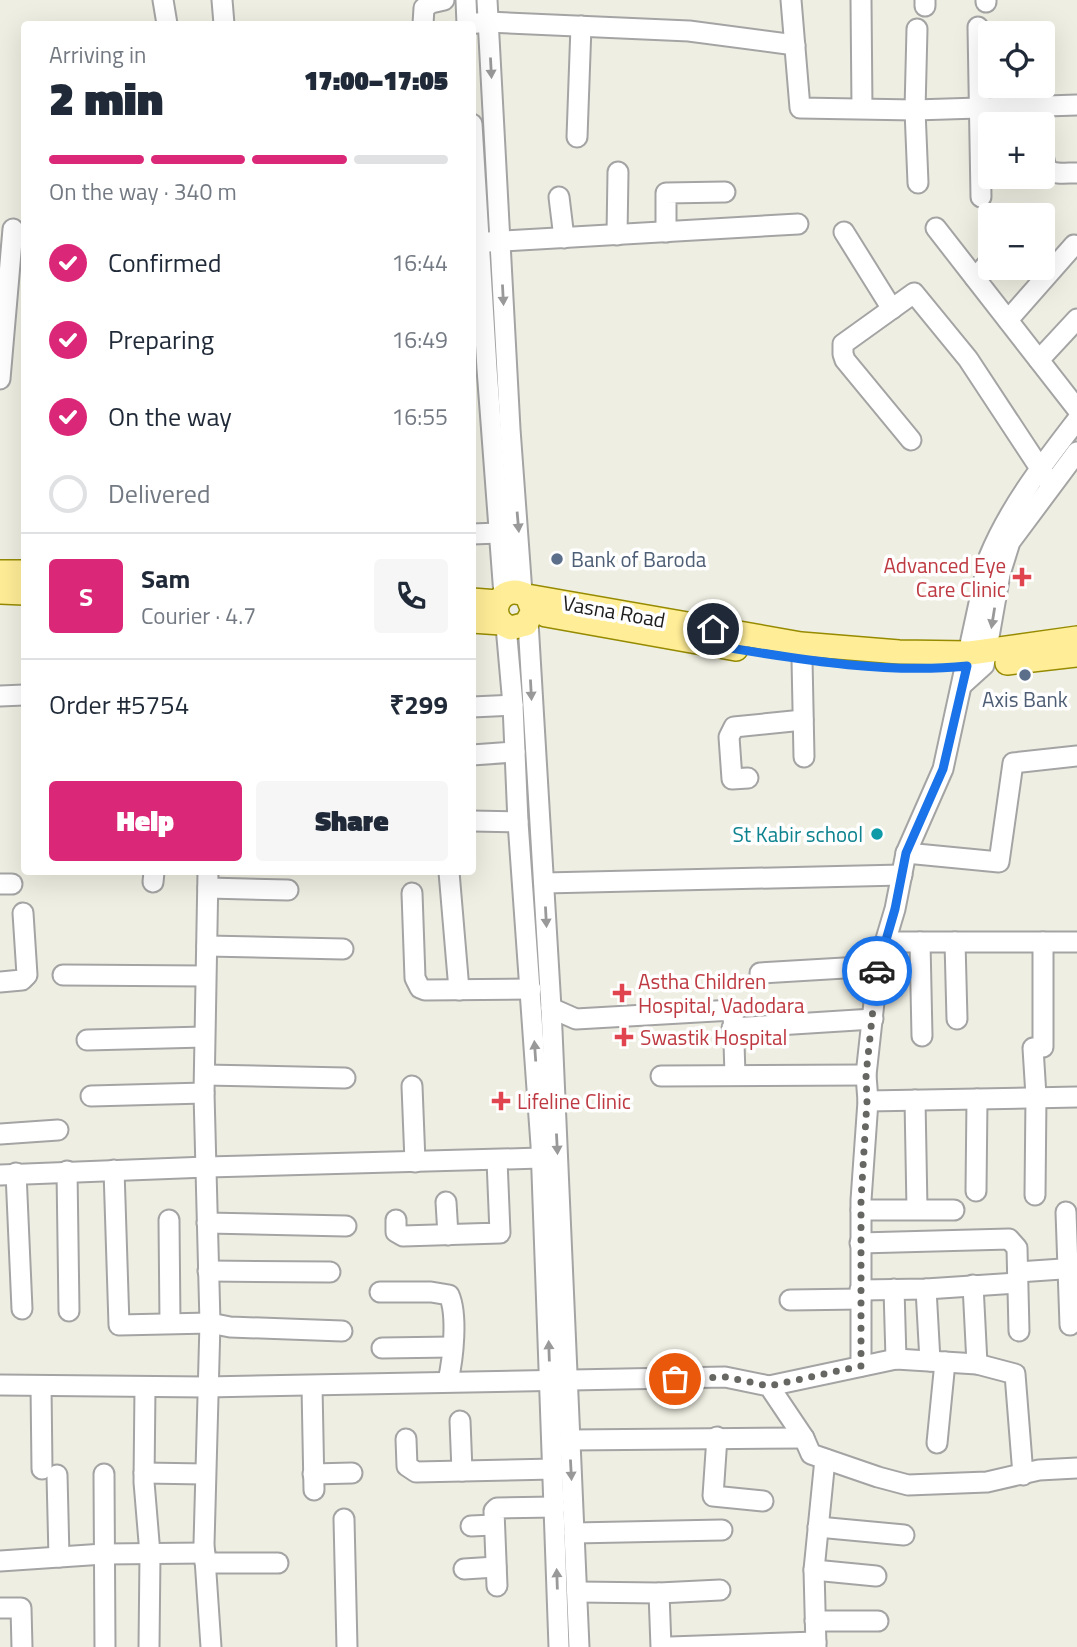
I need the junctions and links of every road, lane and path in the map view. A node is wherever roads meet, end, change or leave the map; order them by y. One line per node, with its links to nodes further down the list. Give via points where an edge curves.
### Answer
1 (163, 0): 8 (street)
2 (222, 0): 9 (street)
3 (444, 0): 10 (street, via 424,8)
4 (466, 0): 11 (street)
5 (487, 0): 12 (street)
6 (791, 0): 16 (street)
7 (861, 0): 20 (street)
8 (166, 21)
9 (224, 21)
10 (422, 21)
11 (467, 21)
12 (488, 22): 13 (street); 14 (street); 41 (street, one-way to 41)
13 (476, 23)
14 (581, 26): 16 (street, via 699,32); 24 (street)
15 (917, 29): 21 (street)
16 (795, 45): 20 (street, via 800,108)
17 (981, 98): 19 (street)
18 (1077, 105): 23 (street)
19 (981, 107): 21 (street); 22 (street); 31 (street)
20 (862, 108): 21 (street)
21 (915, 110): 28 (street)
22 (1019, 112)
23 (1052, 112)
24 (577, 137)
25 (618, 172): 38 (street)
26 (1055, 173): 27 (street)
27 (1077, 173)
28 (918, 183)
29 (725, 192): 37 (street, via 666,193)
30 (559, 197): 39 (street)
31 (981, 197)
32 (476, 215): 40 (street)
33 (798, 224): 37 (street)
34 (936, 228): 44 (street)
35 (12, 229): 51 (street)
36 (844, 232): 46 (street)
37 (666, 233): 38 (street)
38 (617, 235): 39 (street)
39 (564, 238): 41 (street)
40 (479, 242): 41 (street); 45 (street)
41 (500, 242): 66 (street, one-way to 66)
42 (1074, 245): 48 (street)
43 (978, 275): 44 (street)
44 (975, 278): 48 (street)
45 (477, 281): 50 (street)
46 (892, 309): 55 (street, via 843,344 843,354); 57 (street, via 914,293 968,359)
47 (1077, 319): 49 (street)
48 (1008, 320): 49 (street)
49 (1039, 360): 52 (street)
50 (480, 369): 54 (street)
51 (0, 379)
52 (1077, 409)
53 (1077, 419): 57 (street)
54 (482, 430): 59 (street)
55 (911, 440)
56 (1077, 452): 58 (street)
57 (1039, 469): 58 (street); 72 (street, via 999,532 989,557)
58 (1051, 485): 72 (street, one-way to 72, via 1017,530 1004,558)
59 (499, 533): 60 (street); 66 (street)
60 (476, 534)
61 (0, 572): 62 (main road)
62 (21, 572)
63 (0, 592): 64 (main road)
64 (21, 593)
65 (476, 601): 66 (main road, Vasna Road)
66 (515, 609): 67 (main road, Vasna Road); 68 (main road, Vasna Road); 75 (street); 89 (street, one-way to 89, via 535,764)
67 (476, 620)
68 (693, 633): 71 (main road, Vasna Road); 72 (main road, Vasna Road, via 731,633)
69 (1077, 638): 72 (main road, Vasna Road)
70 (1077, 655): 72 (main road, Vasna Road)
71 (802, 659): 72 (main road, Vasna Road, via 942,669); 77 (street)
72 (974, 664): 85 (street, via 943,769)
73 (21, 695): 74 (street)
74 (0, 696)
75 (513, 705): 76 (street); 78 (street)
76 (476, 707)
77 (803, 720): 81 (street); 82 (street, via 734,727 729,737 732,779)
78 (515, 752): 79 (street); 84 (street)
79 (476, 755)
80 (1077, 756): 85 (street, via 1013,763 999,862)
81 (804, 757)
82 (748, 778)
83 (476, 821): 84 (street)
84 (518, 822): 105 (street)
85 (906, 853): 87 (street)
86 (449, 875): 106 (street)
87 (902, 875): 89 (street); 93 (street)
88 (208, 880): 90 (street); 98 (street)
89 (544, 883): 107 (street, one-way to 107)
90 (288, 890)
91 (412, 892): 106 (street, via 416,983 425,990)
92 (23, 913): 104 (street, via 27,975 22,980)
93 (886, 942): 94 (street); 100 (street)
94 (920, 942): 95 (street); 111 (street)
95 (956, 942): 96 (street); 109 (street)
96 (1043, 942): 97 (street); 121 (street)
97 (1077, 942)
98 (207, 946): 99 (street); 103 (street)
99 (343, 949)
100 (878, 966): 101 (street); 108 (street)
101 (760, 973)
102 (63, 975): 103 (street)
103 (205, 976): 112 (street)
104 (0, 982)
105 (531, 989): 106 (street); 128 (street, one-way to 105)
106 (459, 990)
107 (551, 1008): 110 (street, via 576,1019 726,1009 733,1010); 171 (street, one-way to 171)
108 (873, 1019): 110 (street); 115 (street)
109 (957, 1020)
110 (732, 1028): 114 (street)
111 (922, 1036)
112 (204, 1037): 113 (street); 118 (street)
113 (87, 1040)
114 (734, 1075): 115 (street); 116 (street)
115 (866, 1075): 125 (street)
116 (661, 1076)
117 (345, 1078): 118 (street)
118 (204, 1084): 120 (street); 131 (street)
119 (412, 1086): 130 (street)
120 (91, 1096)
121 (1036, 1097): 122 (street); 123 (street); 136 (street)
122 (1077, 1097)
123 (976, 1099): 124 (street); 135 (street)
124 (915, 1100): 125 (street); 138 (street)
125 (867, 1101): 139 (street)
126 (58, 1130): 127 (street)
127 (0, 1134)
128 (541, 1158): 129 (street); 171 (street, one-way to 128)
129 (496, 1160): 130 (street); 146 (street, via 500,1233)
130 (415, 1162): 131 (street)
131 (207, 1167): 132 (street); 144 (street)
132 (114, 1170): 133 (street); 160 (street, via 119,1325)
133 (67, 1171): 134 (street); 159 (street)
134 (8, 1174): 158 (street)
135 (976, 1191)
136 (1035, 1195)
137 (446, 1202): 146 (street)
138 (917, 1209): 139 (street); 140 (street)
139 (861, 1210): 147 (street)
140 (954, 1210)
141 (1066, 1212): 148 (street)
142 (169, 1220): 160 (street)
143 (396, 1220): 146 (street, via 396,1232 403,1236)
144 (207, 1223): 145 (street); 149 (street)
145 (346, 1226)
146 (447, 1235)
147 (860, 1242): 151 (street, via 1009,1239 1017,1248); 156 (street)
148 (1072, 1268): 151 (street); 162 (street)
149 (208, 1271): 150 (street); 161 (street)
150 (330, 1272)
151 (1018, 1278): 152 (street); 164 (street)
152 (973, 1285): 154 (street); 169 (street)
153 (894, 1289): 154 (street); 156 (street); 167 (street)
154 (926, 1289): 168 (street)
155 (380, 1292): 165 (street, via 449,1295)
156 (860, 1294): 157 (street); 170 (street)
157 (790, 1300)
158 (22, 1309)
159 (69, 1311)
160 (170, 1323): 161 (street)
161 (209, 1323): 163 (street); 178 (street)
162 (1069, 1325)
163 (342, 1331)
164 (1019, 1331)
165 (452, 1347): 166 (street); 172 (street)
166 (382, 1348)
167 (896, 1359): 168 (street); 170 (street)
168 (938, 1362): 169 (street); 184 (street)
169 (977, 1364): 193 (street, via 1016,1374)
170 (861, 1366): 176 (street)
171 (559, 1380): 172 (street); 176 (street, via 725,1377); 183 (street); 187 (street)
172 (448, 1381): 175 (street)
173 (0, 1385): 174 (street)
174 (41, 1386): 177 (street); 205 (street)
175 (312, 1386): 178 (street); 190 (street, via 314,1482)
176 (769, 1386): 181 (street)
177 (145, 1387): 178 (street); 189 (street)
178 (206, 1387): 192 (street)
179 (460, 1421): 188 (street)
180 (717, 1437): 181 (street); 183 (street); 194 (street, via 713,1496)
181 (804, 1438): 185 (street, via 811,1454)
182 (406, 1439): 188 (street, via 407,1466 416,1472)
183 (570, 1440): 201 (street, one-way to 201)
184 (937, 1443)
185 (825, 1459): 193 (street, via 908,1485 987,1482); 199 (street)
186 (1077, 1468): 193 (street)
187 (554, 1469): 188 (street); 195 (street)
188 (462, 1471)
189 (144, 1473): 192 (street); 204 (street)
190 (352, 1473)
191 (104, 1474): 203 (street)
192 (205, 1474): 206 (street)
193 (1023, 1475)
194 (763, 1501)
195 (555, 1507): 198 (street, via 497,1508); 224 (street, one-way to 195)
196 (344, 1519): 223 (street)
197 (471, 1525): 198 (street)
198 (494, 1525): 209 (street, via 497,1577)
199 (818, 1527): 202 (street); 210 (street)
200 (722, 1530): 201 (street)
201 (574, 1533): 213 (street)
202 (904, 1535)
203 (104, 1554): 204 (street); 205 (street); 220 (street)
204 (149, 1554): 206 (street); 221 (street)
205 (58, 1557): 207 (street)
206 (205, 1558): 208 (street); 222 (street)
207 (0, 1561)
208 (278, 1563)
209 (464, 1569)
210 (814, 1570): 211 (street); 217 (street)
211 (876, 1576)
212 (720, 1590): 214 (street)
213 (577, 1592): 214 (street); 224 (street)
214 (659, 1592): 225 (street)
215 (0, 1608): 219 (street, via 21,1608)
216 (878, 1621): 217 (street)
217 (815, 1622): 218 (street)
218 (816, 1645): 226 (street)
219 (22, 1647)
220 (105, 1647)
221 (149, 1647)
222 (211, 1647)
223 (347, 1647)
224 (571, 1647)
225 (662, 1647)
226 (670, 1647)

